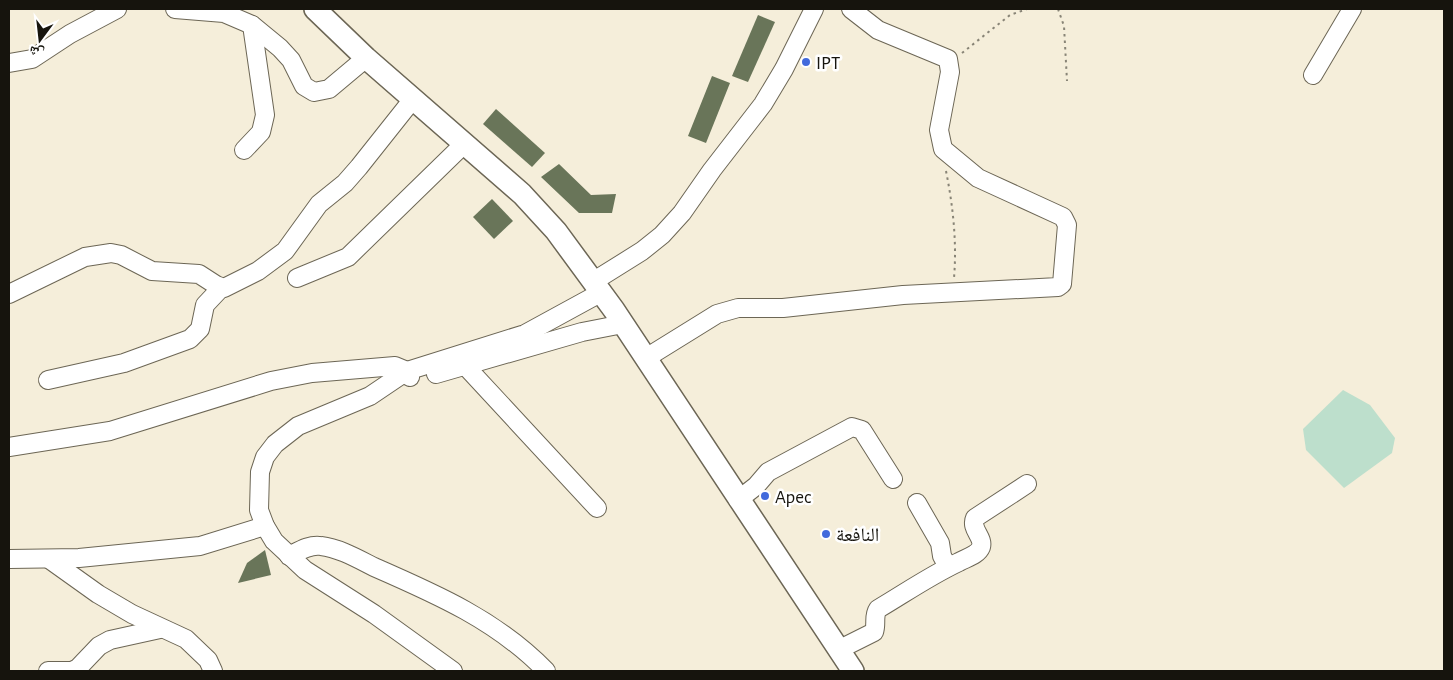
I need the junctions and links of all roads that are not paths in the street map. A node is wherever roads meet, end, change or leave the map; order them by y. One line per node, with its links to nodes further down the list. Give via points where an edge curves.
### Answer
1 (117, 9): 9 (street, via 32,58)
2 (175, 9): 7 (street, via 224,13)
3 (315, 9): 8 (main road)
4 (814, 9): 15 (street, via 784,70 766,98 682,213 662,235)
5 (851, 9): 20 (street, via 878,30 915,43 949,61 950,72 939,130 943,149 978,178 1063,217 1067,225 1060,286 729,310)
6 (1352, 9): 10 (street)
7 (252, 25): 8 (street, via 280,48 291,60 304,86 314,92 329,89); 13 (street, via 265,114 261,132)
8 (366, 58): 11 (main road)
9 (9, 63)
10 (1312, 75)
11 (413, 99): 12 (main road); 16 (street, via 345,183 319,204 285,251 258,271)
12 (464, 144): 14 (street, via 348,257); 15 (main road, via 522,194 556,231)
13 (244, 150)
14 (297, 278)
15 (598, 287): 18 (main road); 19 (street)
16 (221, 288): 17 (street, via 194,272 152,271 110,253 85,257); 23 (street, via 206,305 200,328 190,339 124,363)
17 (9, 294)
18 (623, 324): 19 (street); 20 (main road)
19 (494, 352): 21 (street)
20 (646, 358): 27 (main road)
21 (460, 361): 22 (street); 29 (street)
22 (409, 376): 24 (street, via 402,368 387,366 312,373 246,388 110,431); 30 (street, via 363,400 321,414 298,426 275,444 260,472 259,510)
23 (48, 380)
24 (9, 448)
25 (892, 479): 27 (street, via 862,430 852,427 768,472)
26 (1027, 484): 34 (street, via 975,518 973,526 981,547 975,554)
27 (738, 500): 36 (main road)
28 (917, 503): 34 (street, via 940,543)
29 (597, 508)
30 (265, 526): 31 (street); 33 (street, via 200,546)
31 (289, 556): 39 (street); 40 (street, via 312,546 331,548 428,590 508,637)
32 (9, 559): 33 (street)
33 (49, 559): 35 (street, via 98,594)
34 (948, 567): 36 (street, via 878,609 874,632)
35 (160, 628): 37 (street, via 110,640 72,671); 38 (street, via 186,639 199,649)
36 (840, 649): 41 (main road)
37 (48, 671)
38 (213, 671)
39 (453, 671)
40 (546, 671)
41 (853, 671)

